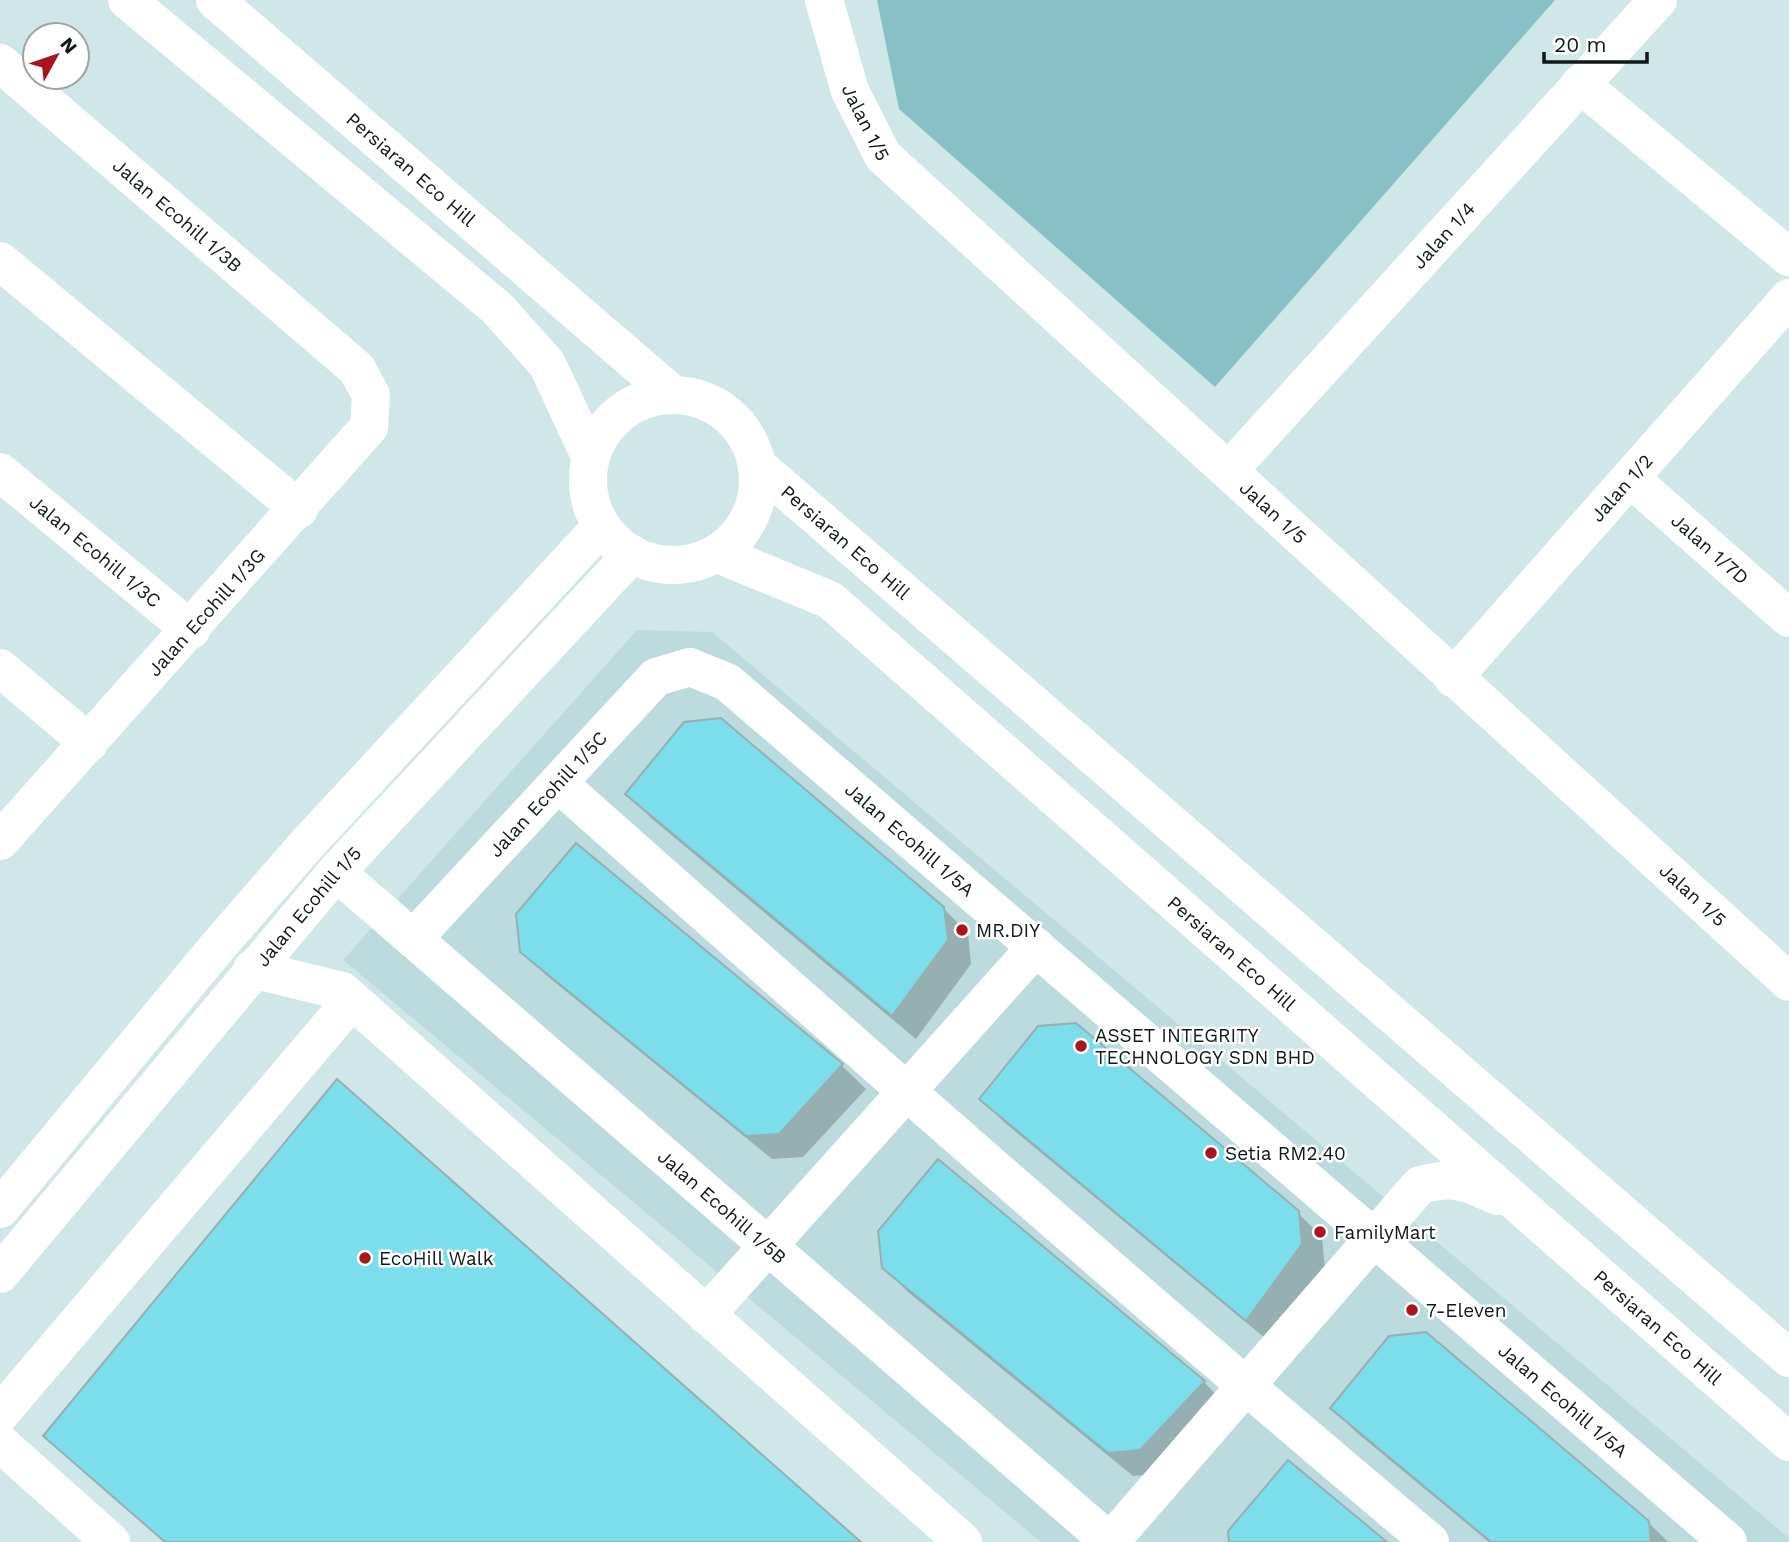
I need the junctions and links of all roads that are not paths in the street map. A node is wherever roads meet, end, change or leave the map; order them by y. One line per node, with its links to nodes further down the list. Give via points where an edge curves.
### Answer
1 (127, 0): 12 (street, via 497,308 547,364)
2 (215, 0): 11 (street, Persiaran Eco Hill)
3 (824, 0): 14 (street, Jalan 1/5, via 850,91 883,156)
4 (1658, 0): 6 (street, Jalan 1/4)
5 (7, 82): 10 (street, Jalan Ecohill 1/3B)
6 (1580, 84): 7 (street); 14 (street, Jalan 1/4)
7 (1789, 257)
8 (0, 261): 17 (street)
9 (1789, 298): 16 (street, Jalan 1/2)
10 (357, 369): 17 (street, Jalan Ecohill 1/3G, via 371,395 369,427)
11 (672, 394): 12 (street, Persiaran Eco Hill, via 645,399 621,411 602,431); 13 (street, Persiaran Eco Hill, via 696,397 719,407 751,443)
12 (590, 456): 18 (street, Persiaran Eco Hill, via 587,481)
13 (758, 466): 20 (street, Persiaran Eco Hill, via 758,492 751,517 737,538); 44 (street, Persiaran Eco Hill)
14 (1229, 470): 25 (street, Jalan 1/5)
15 (0, 472): 22 (street, Jalan Ecohill 1/3C)
16 (1630, 478): 21 (street, Jalan 1/7D); 25 (street, Jalan 1/2)
17 (299, 509): 22 (street, Jalan Ecohill 1/3G)
18 (601, 527): 19 (street, Persiaran Eco Hill); 38 (street, via 307,844)
19 (632, 554): 20 (street, Persiaran Eco Hill, via 666,566 693,564); 29 (street, Jalan Ecohill 1/5)
20 (718, 554): 35 (street, Persiaran Eco Hill, via 830,600)
21 (1789, 618)
22 (191, 630): 26 (street, Jalan Ecohill 1/3G)
23 (691, 667): 27 (street, Jalan Ecohill 1/5C, via 656,677); 31 (street, Jalan Ecohill 1/5A, via 727,682)
24 (0, 668): 26 (street)
25 (1453, 678): 33 (street, Jalan 1/5)
26 (89, 743): 28 (street, Jalan Ecohill 1/3G)
27 (558, 783): 30 (street, Jalan Ecohill 1/5C); 36 (street)
28 (0, 841)
29 (336, 872): 30 (street, Jalan Ecohill 1/5B); 32 (street, Jalan Ecohill 1/5)
30 (413, 939): 41 (street, Jalan Ecohill 1/5B)
31 (1036, 947): 36 (street); 40 (street, Jalan Ecohill 1/5A)
32 (252, 969): 34 (street, via 342,991); 42 (street, Jalan Ecohill 1/5)
33 (1789, 982)
34 (352, 1000): 43 (street); 46 (street)
35 (1379, 1082): 37 (street, via 1411,1129); 39 (street, Persiaran Eco Hill)
36 (905, 1091): 41 (street); 45 (street)
37 (1420, 1185): 39 (street, via 1443,1179 1466,1181); 40 (street)
38 (0, 1209)
39 (1527, 1212): 47 (street, Persiaran Eco Hill)
40 (1374, 1241): 45 (street); 53 (street, Jalan Ecohill 1/5A)
41 (767, 1247): 43 (street); 51 (street, Jalan Ecohill 1/5B)
42 (0, 1274)
43 (706, 1315): 50 (street)
44 (1789, 1358)
45 (1246, 1388): 51 (street); 52 (street)
46 (0, 1414)
47 (1789, 1442)
48 (0, 1443): 49 (street)
49 (111, 1542)
50 (963, 1542)
51 (1110, 1542)
52 (1430, 1542)
53 (1728, 1542)

